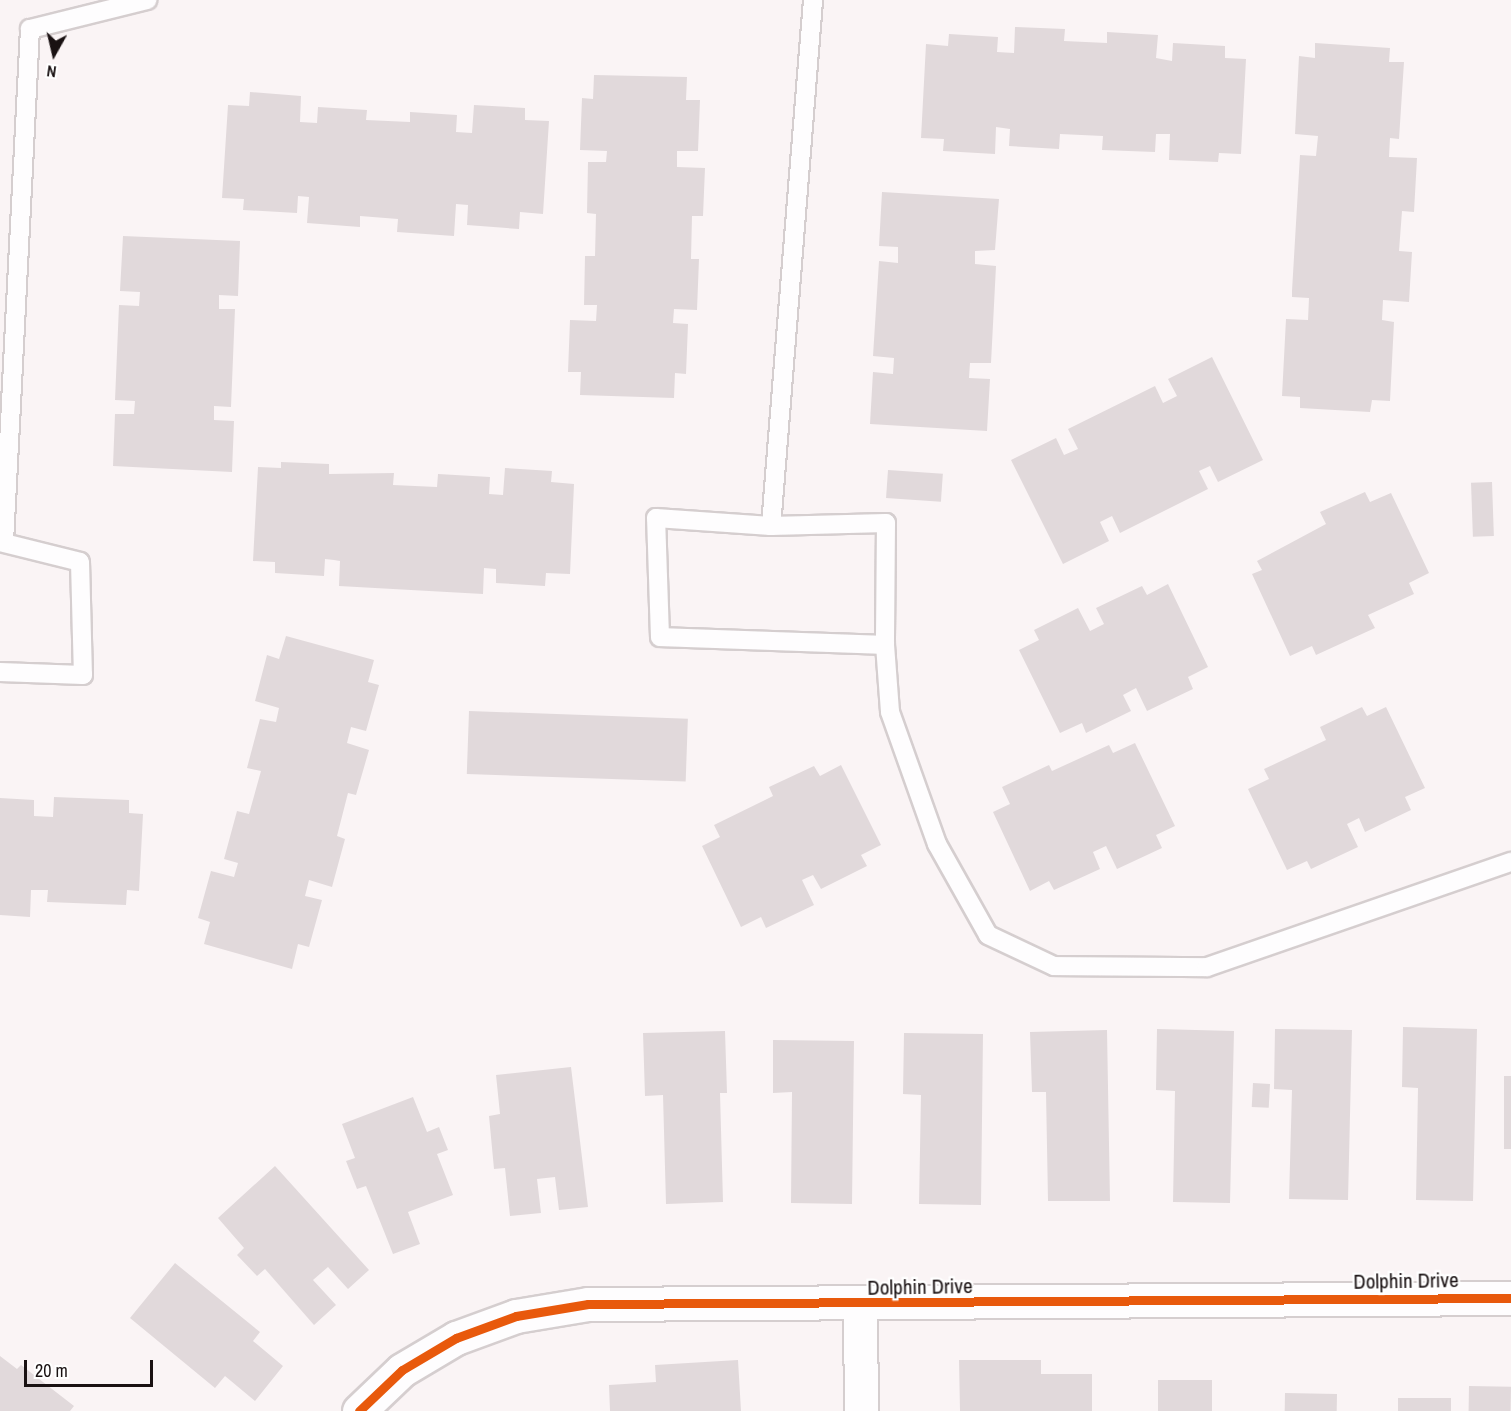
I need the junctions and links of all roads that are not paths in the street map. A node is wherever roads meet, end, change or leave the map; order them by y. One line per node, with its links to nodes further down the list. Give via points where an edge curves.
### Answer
1 (147, 0): 4 (lane, via 30,28)
2 (813, 0): 3 (lane)
3 (771, 526): 5 (lane, via 886,523); 5 (lane, via 656,518 660,638)
4 (2, 542): 6 (lane, via 80,562 83,675)
5 (885, 645): 7 (lane, via 890,712 937,844 988,935 1054,966 1207,967)
6 (0, 672)
7 (1511, 862)
8 (1511, 1298): 9 (street, Dolphin Drive)
9 (860, 1305): 10 (street, Dolphin Drive, via 588,1304 516,1316 438,1348 402,1371); 11 (street)
10 (358, 1411)
11 (861, 1411)

